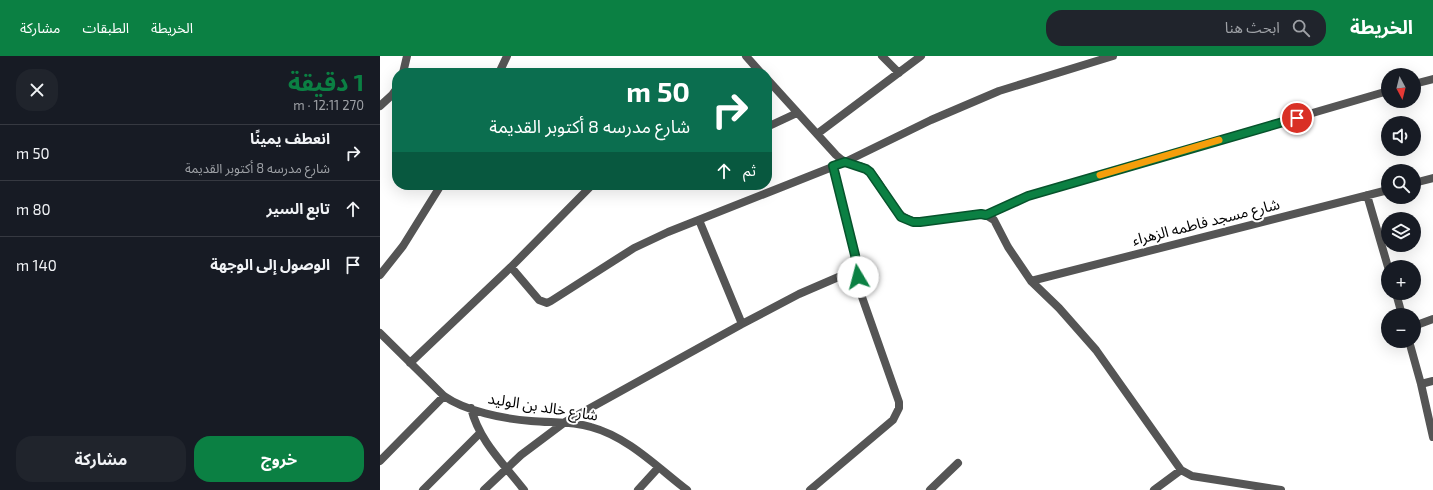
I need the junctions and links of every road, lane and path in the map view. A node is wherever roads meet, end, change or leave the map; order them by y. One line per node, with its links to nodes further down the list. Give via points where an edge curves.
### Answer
1 (407, 56): 7 (street)
2 (507, 56): 8 (street)
3 (746, 56): 9 (street)
4 (882, 56): 10 (street)
5 (921, 56): 10 (street)
6 (1112, 56): 20 (street, via 992,93)
7 (404, 68)
8 (501, 68)
9 (757, 68)
10 (899, 73): 19 (street)
11 (1433, 79): 12 (street)
12 (1421, 82)
13 (772, 85): 17 (street)
14 (1381, 93): 28 (street, via 1028,196)
15 (392, 96): 16 (street)
16 (380, 106)
17 (797, 113): 18 (street); 19 (street)
18 (772, 125)
19 (817, 134): 20 (street)
20 (845, 162): 21 (street); 28 (street, via 862,166 870,172 897,212 907,220 920,222)
21 (833, 166): 29 (street); 32 (street)
22 (1433, 178): 23 (street)
23 (1421, 181)
24 (438, 190): 33 (street, via 403,246)
25 (587, 190): 31 (street)
26 (1381, 192): 27 (street, شارع مسجد فاطمه الزهراء)
27 (1367, 195): 30 (street); 34 (street, شارع مسجد فاطمه الزهراء)
28 (986, 215): 34 (street, via 994,220 1008,247)
29 (699, 220): 31 (street, via 634,248 547,303 539,300); 36 (street)
30 (1386, 260)
31 (511, 267): 40 (street)
32 (857, 269): 36 (street, via 799,294); 58 (street, via 865,308 899,408 893,420)
33 (380, 275)
34 (1031, 280): 52 (street, via 1096,350)
35 (1433, 320): 37 (street)
36 (742, 324): 45 (street)
37 (1421, 324)
38 (380, 333): 40 (street, شارع خالد بن الوليد)
39 (1411, 348): 42 (street)
40 (410, 363): 43 (street, شارع خالد بن الوليد)
41 (1433, 381): 42 (street)
42 (1421, 384): 47 (street)
43 (444, 396): 44 (street, شارع خالد بن الوليد, via 450,401); 48 (street)
44 (471, 408): 45 (street, شارع خالد بن الوليد, via 516,420); 46 (street)
45 (565, 422): 50 (street); 51 (street, شارع خالد بن الوليد, via 607,432 634,448)
46 (480, 433): 50 (street); 53 (street)
47 (1433, 437)
48 (380, 461)
49 (958, 463): 59 (street)
50 (506, 468): 54 (street); 55 (street)
51 (658, 468): 56 (street); 57 (street, شارع خالد بن الوليد)
52 (1181, 470): 60 (street); 61 (street, via 1192,476)
53 (423, 490)
54 (484, 490)
55 (524, 490)
56 (638, 490)
57 (687, 490)
58 (810, 490)
59 (930, 490)
60 (1154, 490)
61 (1281, 490)

